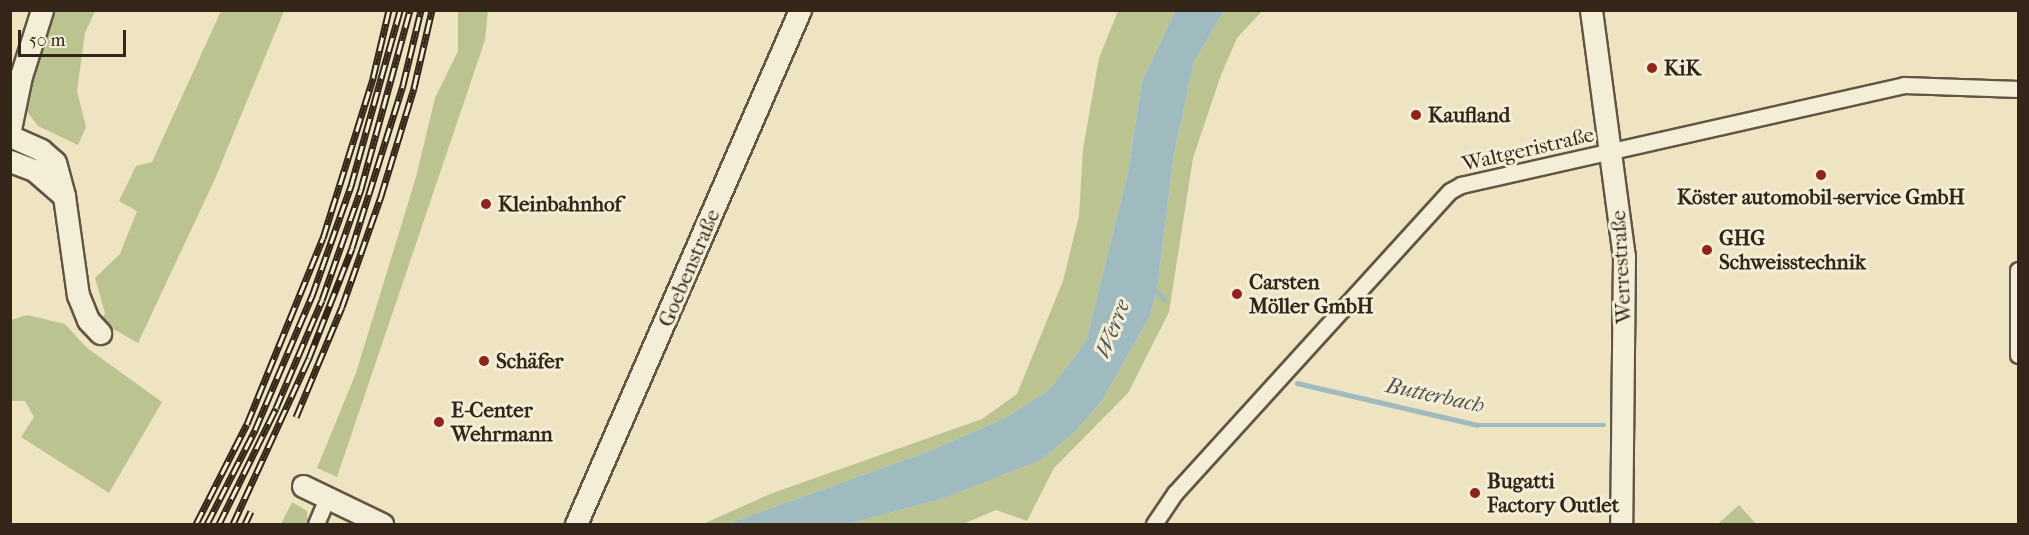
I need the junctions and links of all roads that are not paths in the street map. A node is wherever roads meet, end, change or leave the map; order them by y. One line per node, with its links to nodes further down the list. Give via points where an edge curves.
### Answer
1 (42, 10): 5 (street, via 21,76)
2 (800, 10): 17 (street, Goebenstraße)
3 (1591, 10): 7 (street, Werrestraße)
4 (2019, 89): 7 (street, Waltgeristraße, via 1904,85)
5 (10, 129)
6 (10, 136): 9 (street, via 41,150 55,162)
7 (1610, 151): 18 (street, Waltgeristraße, via 1461,185 1450,191 1175,493); 19 (street, Werrestraße, via 1625,290)
8 (10, 161): 9 (street, via 34,170)
9 (64, 196): 11 (street, via 78,295 88,320)
10 (2019, 270): 12 (street)
11 (100, 333)
12 (2019, 355)
13 (303, 486): 14 (street)
14 (326, 500): 15 (street); 16 (street)
15 (316, 525)
16 (382, 525)
17 (576, 525)
18 (1154, 525)
19 (1622, 525)

